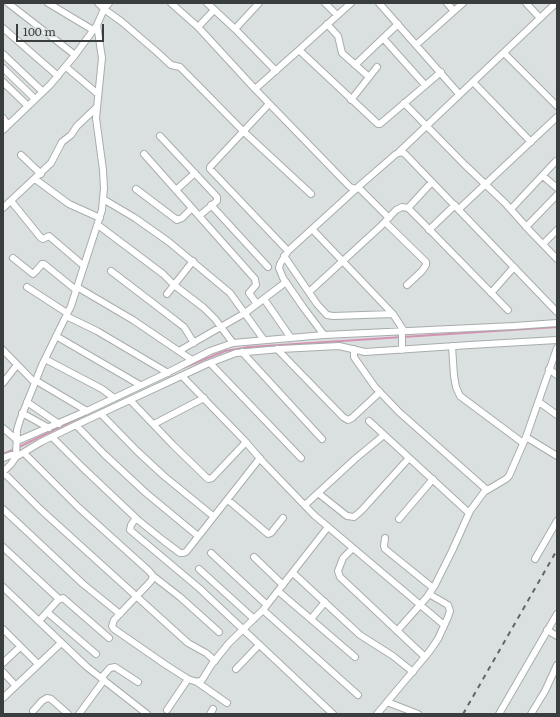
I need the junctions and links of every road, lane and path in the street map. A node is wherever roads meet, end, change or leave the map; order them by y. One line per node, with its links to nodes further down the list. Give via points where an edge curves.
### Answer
1 (8, 3): 31 (street)
2 (48, 3): 24 (street)
3 (98, 3): 15 (street)
4 (109, 3): 15 (street)
5 (171, 3): 22 (street)
6 (207, 3): 16 (street)
7 (259, 3): 25 (street)
8 (325, 3): 18 (street)
9 (351, 3): 18 (street)
10 (379, 3): 21 (street)
11 (447, 3): 17 (street)
12 (463, 3): 17 (street)
13 (526, 3): 19 (street)
14 (556, 3): 19 (street)
15 (104, 10): 24 (street); 59 (street, via 171,65 180,67)
16 (214, 10): 22 (street); 25 (street)
17 (454, 11): 27 (street)
18 (337, 15): 20 (street)
19 (540, 18): 29 (street)
20 (327, 24): 28 (street); 32 (street, via 338,36 342,53)
21 (398, 24): 26 (street); 27 (street)
22 (198, 27): 43 (street)
23 (3, 28): 38 (street)
24 (95, 28): 31 (street); 45 (street, via 102,58)
25 (236, 29): 36 (street)
26 (383, 38): 32 (street); 42 (street)
27 (416, 45): 37 (street)
28 (299, 50): 36 (street); 48 (street)
29 (504, 53): 41 (street); 52 (street)
30 (3, 54): 44 (street)
31 (75, 55): 33 (street)
32 (355, 65): 39 (street)
33 (66, 67): 38 (street); 45 (street)
34 (377, 67): 39 (street)
35 (3, 68): 47 (street)
36 (276, 70): 43 (street)
37 (441, 72): 42 (street); 46 (street)
38 (58, 76): 44 (street)
39 (369, 77): 48 (street)
40 (3, 82): 51 (street)
41 (473, 82): 46 (street); 61 (street)
42 (425, 85): 49 (street)
43 (255, 89): 50 (street)
44 (43, 92): 47 (street)
45 (98, 94): 53 (street)
46 (460, 94): 57 (street)
47 (35, 100): 51 (street)
48 (351, 100): 49 (street, via 378,124)
49 (404, 103): 57 (street)
50 (269, 104): 59 (street); 72 (street, via 350,187)
51 (28, 106): 56 (street)
52 (557, 106)
53 (97, 107): 67 (street, via 62,142 53,161); 78 (street)
54 (557, 117): 61 (street)
55 (3, 118): 56 (street)
56 (8, 125): 58 (street)
57 (427, 126): 62 (street); 71 (street)
58 (3, 130)
59 (243, 131): 76 (street); 95 (street, via 210,164 210,169)
60 (160, 136): 66 (street)
61 (531, 142): 71 (street)
62 (399, 152): 70 (street, via 405,154); 72 (street)
63 (144, 154): 75 (street)
64 (21, 155): 67 (street)
65 (556, 161): 68 (street)
66 (195, 173): 75 (street); 80 (street, via 217,197 217,201)
67 (41, 174): 69 (street)
68 (543, 176): 73 (street); 85 (street)
69 (35, 179): 79 (street); 87 (street, via 69,204)
70 (432, 182): 81 (street); 84 (street)
71 (485, 183): 81 (street); 85 (street)
72 (357, 188): 88 (street); 91 (street)
73 (557, 188)
74 (136, 189): 83 (street, via 177,220)
75 (176, 190): 83 (street)
76 (311, 194)
77 (557, 195): 90 (street)
78 (103, 199): 87 (street); 99 (street, via 144,224)
79 (11, 201): 82 (street); 100 (street, via 41,238 49,236)
80 (211, 205): 86 (street); 101 (street)
81 (457, 207): 92 (street); 102 (street)
82 (3, 208)
83 (192, 208): 86 (street)
84 (408, 208): 88 (street, via 402,206); 92 (street)
85 (511, 210): 90 (street)
86 (199, 216): 113 (street, via 256,279 256,285 249,293)
87 (100, 218): 89 (street)
88 (387, 220): 98 (street); 106 (street, via 426,262 422,271)
89 (98, 225): 100 (street); 105 (street)
90 (526, 227): 94 (street)
91 (312, 229): 95 (street); 98 (street)
92 (429, 230): 110 (street)
93 (557, 230): 94 (street)
94 (543, 244): 97 (street)
95 (286, 253): 104 (street, via 279,268); 109 (street)
96 (13, 258): 108 (street, via 33,274 44,264)
97 (557, 259)
98 (342, 261): 109 (street); 117 (street)
99 (193, 262): 105 (street); 116 (street, via 234,297)
100 (84, 266): 108 (street)
101 (268, 266)
102 (514, 267): 110 (street); 115 (street)
103 (111, 270): 127 (street, via 179,324)
104 (286, 282): 112 (street); 122 (street)
105 (174, 285): 111 (street); 120 (street, via 204,308)
106 (407, 285)
107 (27, 287): 118 (street)
108 (76, 289): 118 (street); 135 (street, via 134,320)
109 (309, 292): 117 (street, via 330,316)
110 (491, 293): 114 (street)
111 (166, 294)
112 (264, 299): 113 (street); 124 (street)
113 (257, 304): 116 (street)
114 (508, 310)
115 (557, 312)
116 (245, 313): 120 (street); 125 (street)
117 (392, 314): 121 (street)
118 (67, 315): 123 (street); 142 (street)
119 (557, 323): 121 (street)
120 (222, 328): 127 (street); 128 (street)
121 (402, 332): 122 (street); 134 (street)
122 (324, 335): 124 (street)
123 (56, 336): 137 (street); 147 (street)
124 (291, 338): 125 (street)
125 (264, 340): 128 (street)
126 (557, 340): 129 (street)
127 (194, 343): 135 (street)
128 (233, 344): 138 (street)
129 (452, 346): 134 (street); 167 (street, via 454,376 460,396)
130 (557, 348): 141 (street)
131 (277, 349): 132 (street, via 339,346); 136 (street); 148 (street, via 342,417 348,420)
132 (354, 349): 134 (street, via 365,352); 148 (street, via 354,358)
133 (3, 350): 140 (street)
134 (402, 350)
135 (179, 351): 138 (street)
136 (242, 352): 139 (street); 166 (street)
137 (45, 358): 145 (street); 149 (street)
138 (192, 360): 142 (street)
139 (210, 362): 144 (street); 175 (street)
140 (17, 365): 145 (street); 146 (street)
141 (549, 369): 143 (street); 153 (street)
142 (168, 373): 147 (street)
143 (557, 375)
144 (182, 376): 150 (street); 151 (street)
145 (35, 381): 152 (street); 154 (street)
146 (3, 383)
147 (140, 385): 149 (street)
148 (380, 392): 179 (street)
149 (114, 398): 154 (street)
150 (204, 398): 160 (street); 169 (street)
151 (130, 400): 156 (street); 160 (street)
152 (27, 402): 155 (street); 159 (street)
153 (539, 402): 157 (street); 167 (street)
154 (87, 411): 159 (street)
155 (22, 413): 163 (street); 168 (street)
156 (101, 414): 161 (street); 185 (street, via 164,476)
157 (557, 415)
158 (369, 421): 164 (street)
159 (59, 424): 163 (street)
160 (154, 424): 169 (street, via 209,480)
161 (76, 425): 165 (street); 191 (street, via 146,493)
162 (3, 428): 168 (street)
163 (49, 428): 168 (street)
164 (384, 435): 176 (street); 180 (street)
165 (52, 437): 170 (street); 186 (street)
166 (322, 439)
167 (525, 440): 172 (street); 179 (street, via 509,476)
168 (17, 441): 171 (street)
169 (246, 442): 174 (street)
170 (24, 453): 171 (street); 200 (street)
171 (16, 455): 173 (street); 177 (street)
172 (557, 456)
173 (3, 458)
174 (260, 458): 181 (street); 182 (street)
175 (301, 458)
176 (409, 458): 178 (street); 180 (street, via 354,517 347,516)
177 (3, 472): 205 (street, via 40,509)
178 (432, 479): 184 (street); 188 (street)
179 (487, 490): 184 (street)
180 (318, 493): 182 (street)
181 (228, 500): 185 (street); 187 (street, via 268,534)
182 (305, 505): 190 (street)
183 (3, 509): 211 (street)
184 (469, 513): 204 (street)
185 (213, 516): 191 (street)
186 (136, 518): 191 (street, via 180,553 186,552); 218 (street, via 130,530)
187 (283, 518)
188 (399, 519)
189 (557, 521): 197 (street)
190 (328, 527): 194 (street); 199 (street)
191 (198, 536)
192 (385, 538): 204 (street, via 385,549)
193 (3, 547): 206 (street)
194 (353, 548): 208 (street); 220 (street, via 343,558 338,574)
195 (211, 553): 209 (street)
196 (254, 557): 201 (street)
197 (535, 559)
198 (199, 569): 214 (street)
199 (293, 572): 201 (street); 207 (street)
200 (153, 576): 205 (street); 221 (street)
201 (283, 585): 203 (street)
202 (4, 590): 215 (street)
203 (278, 591): 209 (street); 213 (street)
204 (431, 591): 208 (street); 216 (street, via 450,607)
205 (137, 596): 211 (street); 230 (street, via 188,643 206,653)
206 (59, 599): 210 (street); 223 (street, via 64,598)
207 (325, 602): 213 (street); 236 (street, via 360,635)
208 (420, 605): 216 (street); 220 (street)
209 (265, 608): 214 (street); 242 (street)
210 (47, 612): 215 (street); 227 (street)
211 (120, 614): 238 (street, via 113,624 114,629)
212 (557, 614): 219 (street)
213 (311, 619): 228 (street)
214 (254, 620): 218 (street)
215 (39, 621): 224 (street)
216 (444, 625): 229 (street)
217 (3, 629): 226 (street)
218 (244, 630): 225 (street); 230 (street)
219 (547, 630): 222 (street); 254 (street)
220 (397, 631): 229 (street)
221 (219, 632)
222 (557, 636)
223 (109, 638)
224 (62, 643): 232 (street); 237 (street)
225 (260, 645): 234 (street); 251 (street)
226 (20, 647): 231 (street); 232 (street)
227 (96, 654)
228 (355, 657)
229 (425, 657): 236 (street)
230 (214, 661): 240 (street, via 202,680)
231 (3, 663)
232 (38, 664): 241 (street)
233 (557, 665): 255 (street)
234 (236, 669)
235 (3, 672): 241 (street)
236 (413, 672): 244 (street)
237 (102, 679): 239 (street, via 110,668 115,667); 249 (street); 250 (street)
238 (188, 679): 240 (street); 246 (street)
239 (138, 682)
240 (197, 682): 245 (street)
241 (16, 686): 243 (street)
242 (358, 696)
243 (3, 698)
244 (387, 702): 252 (street); 253 (street)
245 (227, 703)
246 (167, 710)
247 (33, 711): 248 (street, via 47,698)
248 (68, 714)
249 (79, 714)
250 (147, 714)
251 (333, 714)
252 (376, 714)
253 (418, 714)
254 (499, 714)
255 (531, 714)

